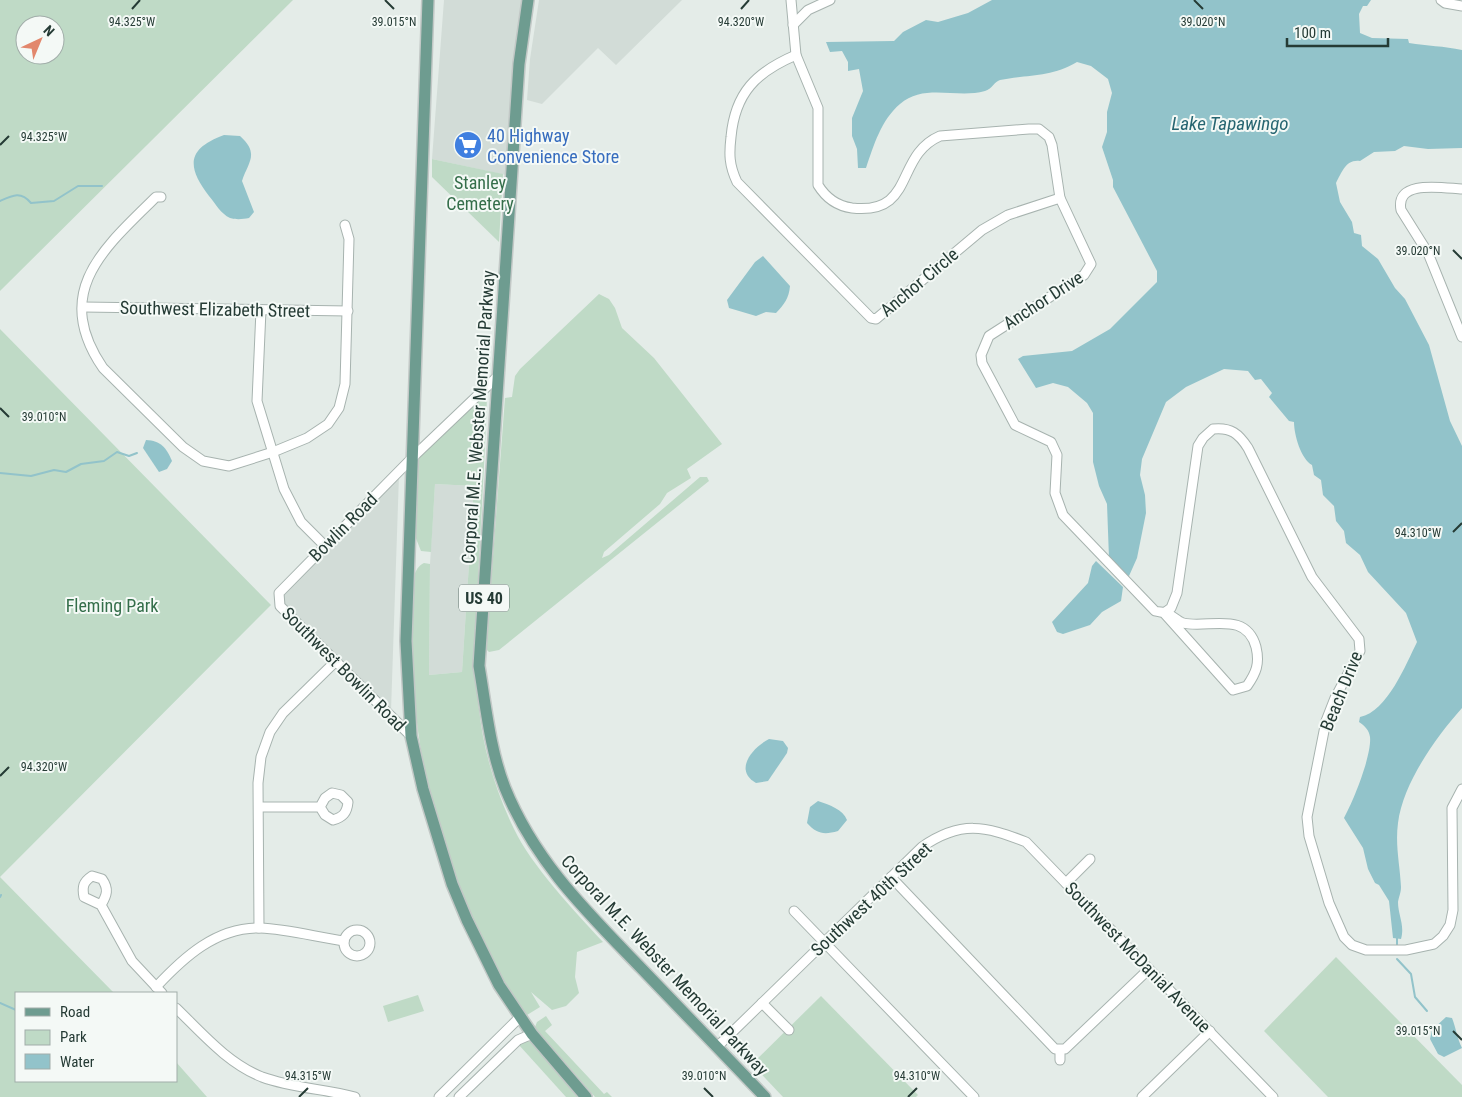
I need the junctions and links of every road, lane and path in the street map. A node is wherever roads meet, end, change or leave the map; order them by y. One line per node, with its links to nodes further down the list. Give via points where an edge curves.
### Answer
1 (428, 0): 21 (main road)
2 (528, 0): 19 (main road, Corporal M.E. Webster Memorial Parkway / US 40, via 519,64)
3 (791, 0): 9 (street, Anchor Drive)
4 (813, 0): 8 (street)
5 (830, 0): 8 (street)
6 (1441, 0): 7 (street)
7 (1462, 6)
8 (808, 10): 9 (street)
9 (793, 25): 10 (street, Anchor Drive)
10 (796, 55): 13 (street, Anchor Drive, via 818,108 818,185 833,202 844,207 865,209 888,203 895,197 916,155 928,141 940,136 1029,129 1039,129 1048,137); 13 (street, Anchor Circle, via 764,72 742,96 733,115 729,160 737,182 871,318 876,319 967,241 1008,215)
11 (1462, 189): 18 (street, via 1413,188 1404,193 1400,204 1428,253)
12 (160, 198): 15 (street, via 156,197 108,244 90,271 82,298)
13 (1060, 198): 24 (street, Anchor Drive, via 1087,252 1089,270 989,336 981,354 982,363 1015,425 1051,442 1054,447 1057,455 1054,493 1063,515 1155,611)
14 (345, 226): 17 (street, via 349,239)
15 (83, 308): 16 (street, Southwest Elizabeth Street); 20 (street, via 83,324 103,368 183,447 203,461 229,466)
16 (261, 310): 17 (street, Southwest Elizabeth Street); 20 (street, via 257,401)
17 (348, 311): 20 (street, via 345,384 339,408 328,424 307,438)
18 (1462, 337)
19 (498, 376): 21 (street, Bowlin Road); 47 (main road, Corporal M.E. Webster Memorial Parkway / US 40, via 480,666 493,745 505,787 523,828 547,866 579,904)
20 (273, 452): 22 (street, via 284,489 301,522)
21 (413, 457): 22 (street, Bowlin Road); 26 (main road, via 406,641)
22 (325, 546): 23 (street, Bowlin Road, via 282,588)
23 (278, 601): 25 (street, Southwest Bowlin Road)
24 (1164, 612): 24 (street, via 1233,690 1247,686 1256,674 1259,659 1246,630 1227,622 1182,623); 27 (street, Beach Drive, via 1171,608 1177,593 1198,446 1213,429 1238,433 1312,577 1359,639 1360,651 1326,721 1307,817 1309,836 1329,903 1344,937 1359,949 1406,950 1434,944 1443,936 1450,925 1453,910 1452,808)
25 (335, 662): 26 (street, Southwest Bowlin Road); 28 (street, via 291,704 270,732 259,767)
26 (411, 736): 43 (main road, via 423,789 452,884 499,986)
27 (1462, 789)
28 (259, 807): 29 (street); 36 (street)
29 (320, 807)
30 (996, 830): 32 (street, Southwest 40th Street, via 976,827 945,834 922,847); 33 (street, Southwest McDanial Avenue, via 1026,842)
31 (1090, 859): 33 (street)
32 (891, 877): 38 (street, Southwest 40th Street); 48 (street, via 1055,1049)
33 (1066, 883): 39 (street, Southwest McDanial Avenue)
34 (102, 905): 40 (street, via 132,961)
35 (794, 911): 38 (street)
36 (259, 928): 37 (street); 40 (street, via 213,940 195,950)
37 (344, 941)
38 (824, 942): 41 (street, Southwest 40th Street); 58 (street)
39 (1149, 969): 45 (street, Southwest McDanial Avenue); 48 (street, via 1065,1049)
40 (159, 990)
41 (762, 1003): 44 (street); 47 (street, Southwest 40th Street)
42 (178, 1010): 53 (street, via 219,1050 247,1070 299,1087)
43 (520, 1017): 46 (main road); 50 (street)
44 (789, 1030)
45 (1210, 1031): 52 (street, Southwest McDanial Avenue); 59 (street)
46 (532, 1034): 51 (street, via 518,1040); 56 (main road)
47 (717, 1047): 57 (main road, Corporal M.E. Webster Memorial Parkway / US 40)
48 (1060, 1050): 49 (street)
49 (1060, 1060)
50 (460, 1076): 51 (street); 54 (street)
51 (470, 1086): 55 (street)
52 (1269, 1096)
53 (355, 1097)
54 (439, 1097)
55 (459, 1097)
56 (586, 1097)
57 (765, 1097)
58 (974, 1097)
59 (1142, 1097)

